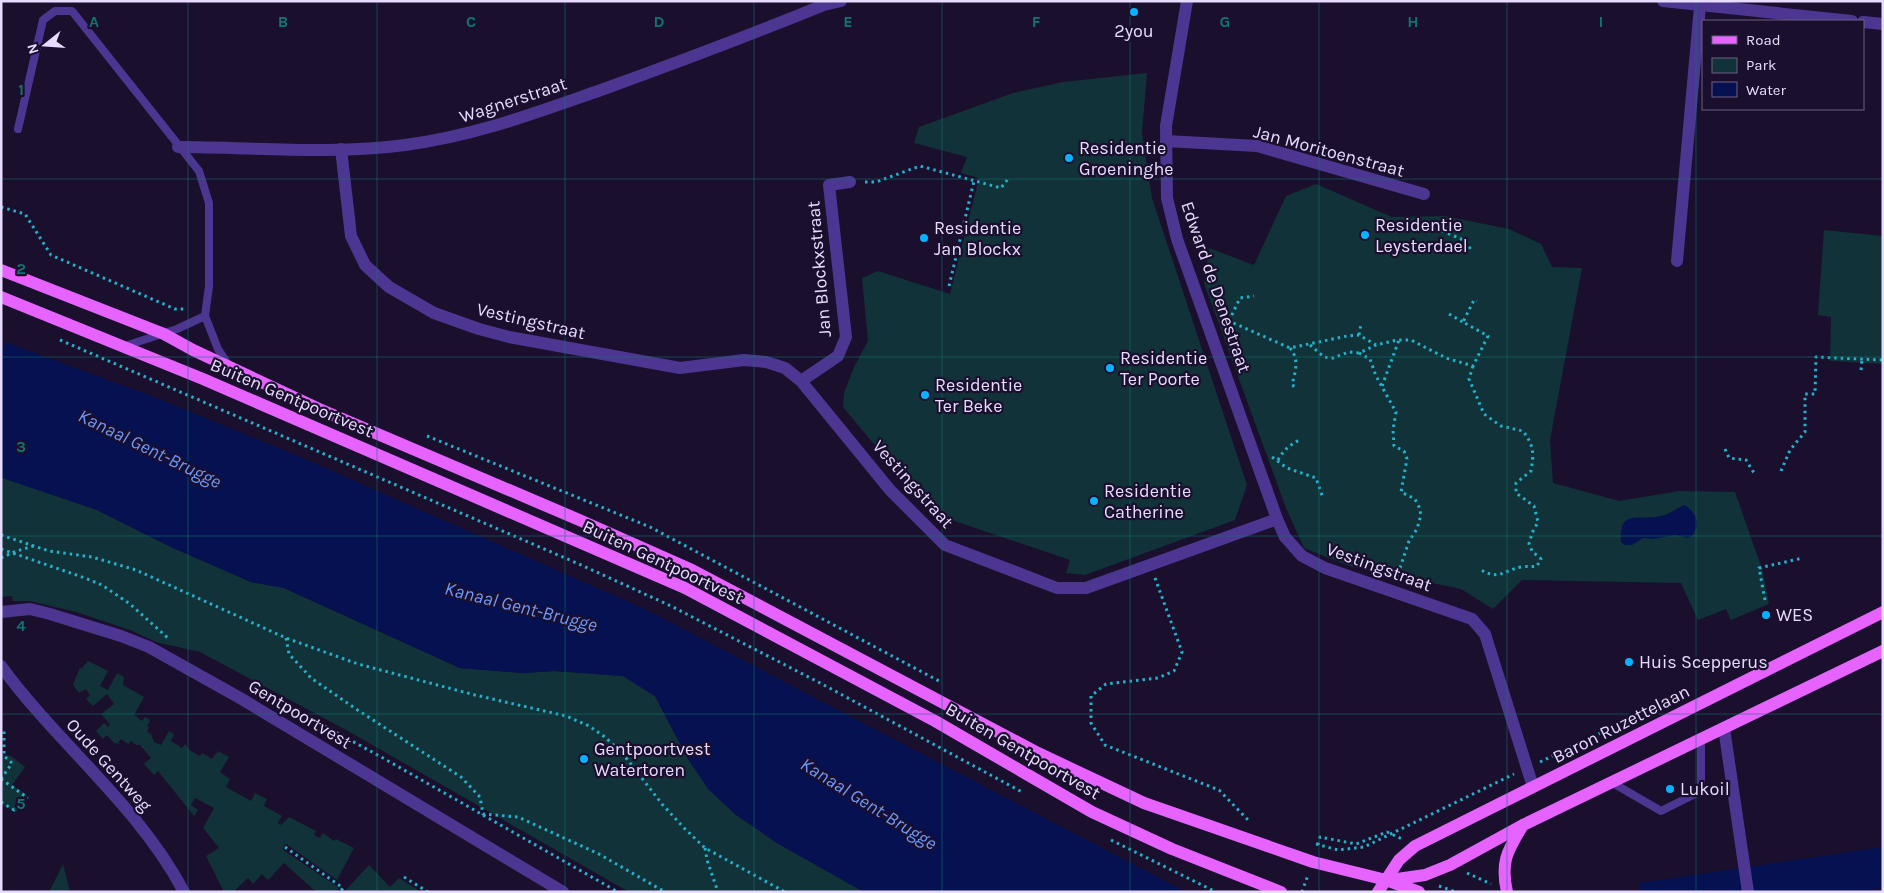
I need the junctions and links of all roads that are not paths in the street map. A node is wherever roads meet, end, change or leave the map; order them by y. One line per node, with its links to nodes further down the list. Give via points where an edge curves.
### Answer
1 (841, 1): 11 (street, Wagnerstraat, via 510,123 403,146)
2 (1187, 1): 9 (street, Edward de Denestraat)
3 (1663, 1): 4 (street)
4 (1700, 6): 5 (street); 14 (street)
5 (1842, 20)
6 (1864, 22): 7 (street)
7 (1883, 24)
8 (18, 129): 10 (lane, Buiten Gentpoortvest, via 43,20 55,11 72,11)
9 (1166, 141): 13 (street, Jan Moritoenstraat, via 1257,146); 22 (street, Edward de Denestraat, via 1167,198 1177,239)
10 (178, 146): 11 (street, Wagnerstraat); 17 (lane, Buiten Gentpoortvest, via 198,171 209,203 209,286)
11 (340, 149): 21 (street, Vestingstraat, via 351,236 365,265 389,287 434,313 508,336 680,368 744,360 766,362 785,368)
12 (850, 182): 21 (street, Jan Blockxstraat, via 829,185 846,337 838,356)
13 (1424, 194)
14 (1677, 261)
15 (1, 270): 18 (main road, Buiten Gentpoortvest)
16 (6, 299): 19 (main road, Buiten Gentpoortvest)
17 (205, 316): 18 (lane); 20 (lane, Buiten Gentpoortvest, via 218,349)
18 (164, 334): 19 (lane); 20 (main road, Buiten Gentpoortvest)
19 (125, 346): 35 (main road, Buiten Gentpoortvest, via 686,588 935,721 1092,812)
20 (230, 367): 32 (main road, Buiten Gentpoortvest, via 692,570 1038,753 1144,804 1313,862)
21 (802, 381): 22 (street, Vestingstraat, via 890,490 946,545 1057,588 1086,588)
22 (1277, 519): 30 (street, Vestingstraat, via 1285,537 1302,556 1325,568 1472,619 1479,626 1485,634)
23 (1, 612): 34 (street, Gentpoortvest, via 30,610 43,613 150,647)
24 (1883, 612): 30 (main road, Baron Ruzettelaan)
25 (1883, 651): 27 (main road)
26 (1, 666): 33 (street, Oude Gentweg, via 26,699 139,824)
27 (1724, 728): 28 (main road); 39 (street)
28 (1701, 738): 29 (main road); 29 (lane, via 1701,792 1660,811)
29 (1611, 782): 31 (main road)
30 (1534, 787): 32 (main road, Baron Ruzettelaan, via 1415,846 1399,860)
31 (1523, 825): 32 (main road, via 1450,865 1426,874); 38 (main road, via 1506,855)
32 (1386, 880): 36 (main road, Baron Ruzettelaan); 37 (main road, Buiten Gentpoortvest)
33 (184, 892)
34 (564, 892)
35 (1281, 892)
36 (1378, 892)
37 (1419, 892)
38 (1507, 892)
39 (1748, 892)

